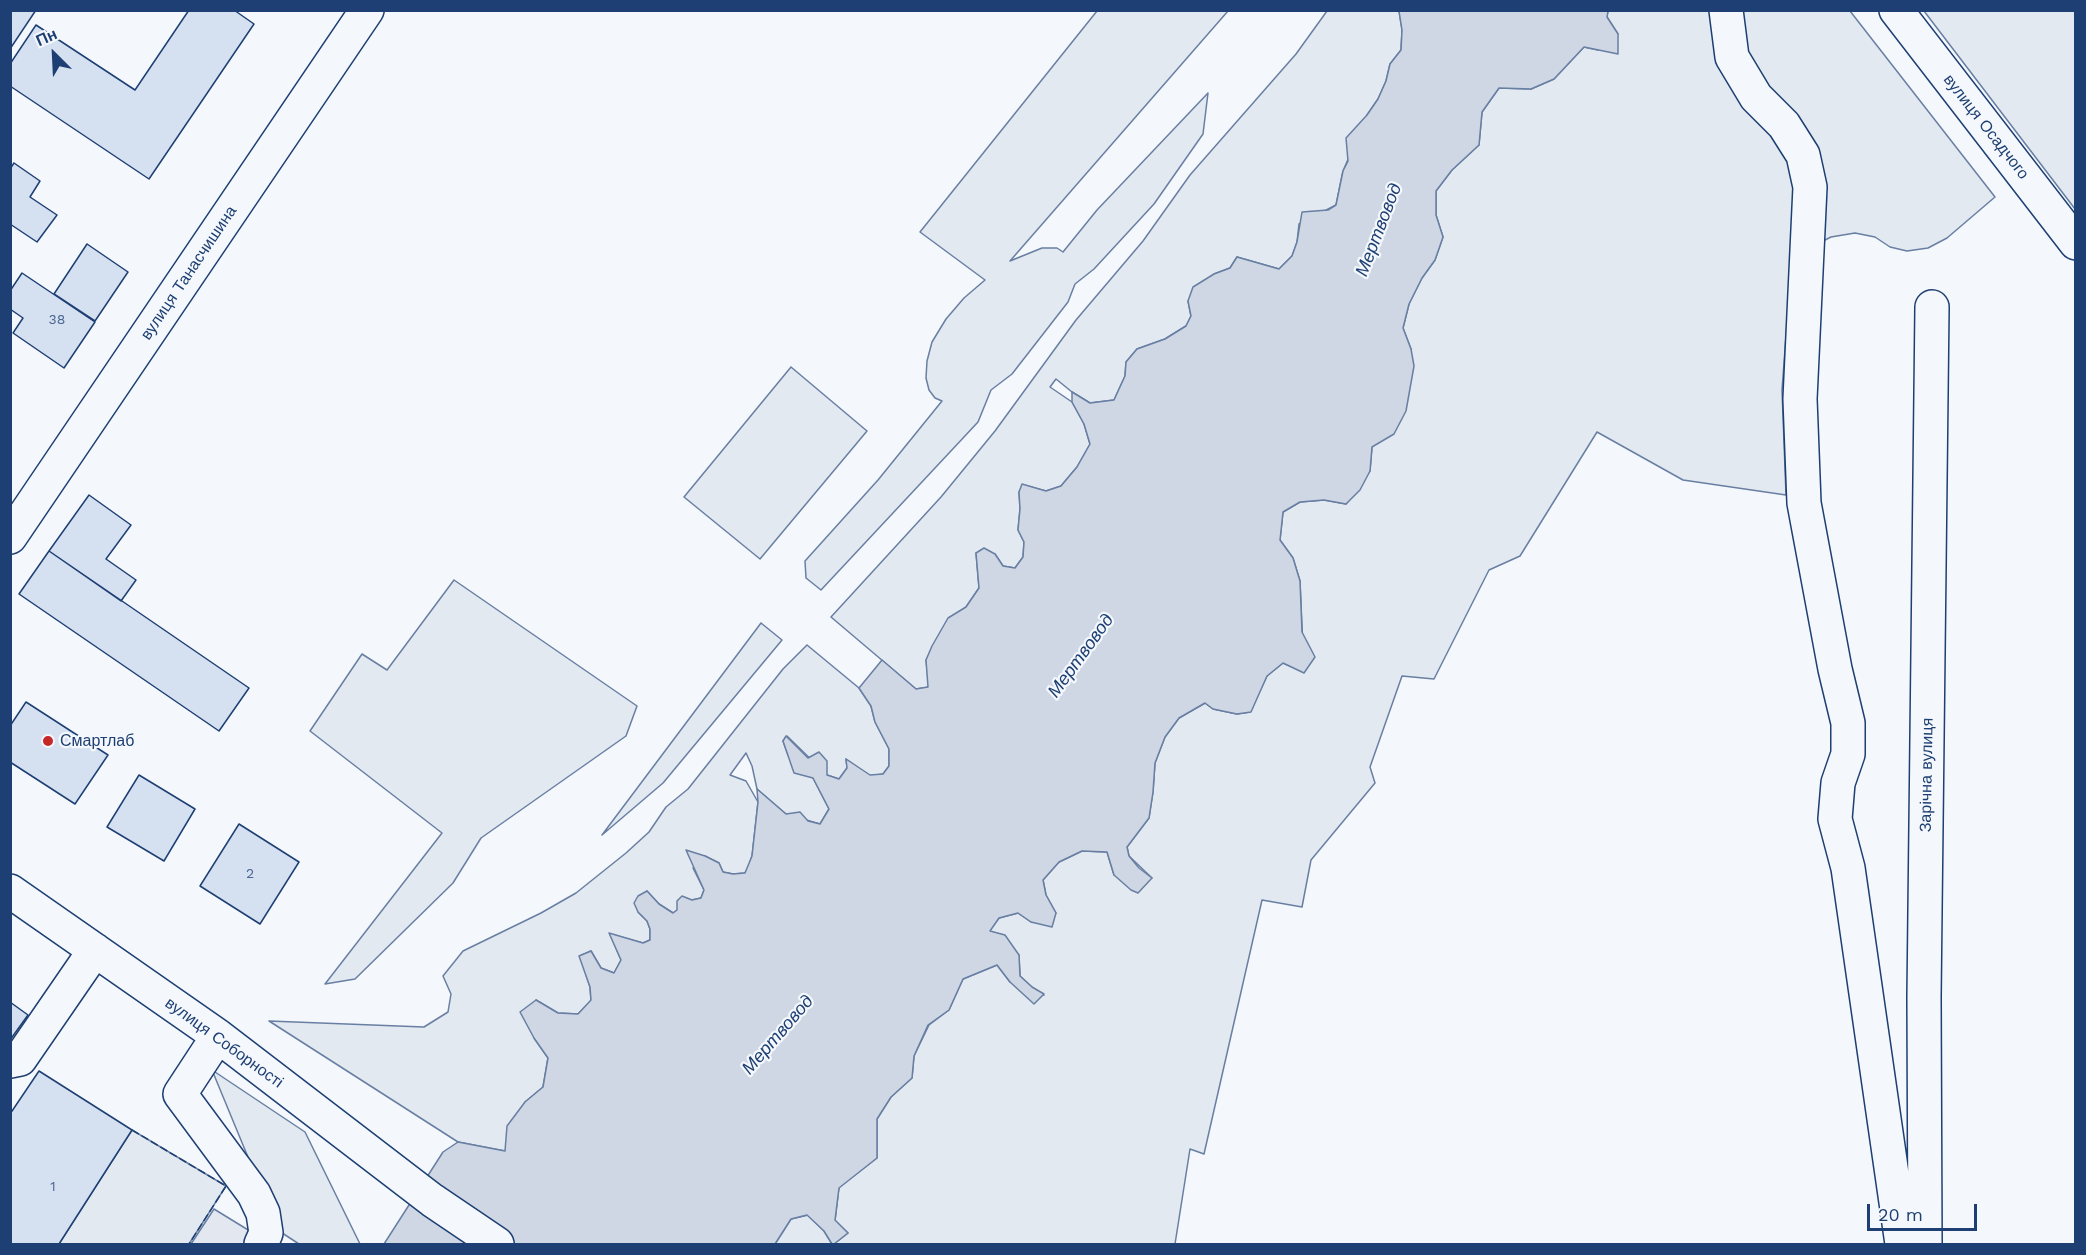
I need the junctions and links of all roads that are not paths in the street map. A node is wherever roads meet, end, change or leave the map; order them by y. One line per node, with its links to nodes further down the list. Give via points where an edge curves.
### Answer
1 (368, 10): 6 (street, вулиця Танасчишина)
2 (1726, 10): 13 (street, via 1732,57 1756,97 1784,125 1803,155 1810,187 1800,399 1804,503 1848,723 1848,754 1838,783 1835,819 1848,868)
3 (1896, 10): 4 (street, вулиця Осадчого)
4 (2076, 243)
5 (1932, 306): 14 (street, Зарічна вулиця)
6 (10, 537)
7 (13, 897): 8 (street, вулиця Соборності)
8 (95, 950): 9 (street, вулиця Соборності); 10 (street, via 20,1059)
9 (218, 1036): 11 (street, via 180,1094 254,1194 263,1213 266,1233); 12 (street, вулиця Соборності)
10 (10, 1061)
11 (261, 1245)
12 (497, 1245)
13 (1902, 1245)
14 (1925, 1245)

